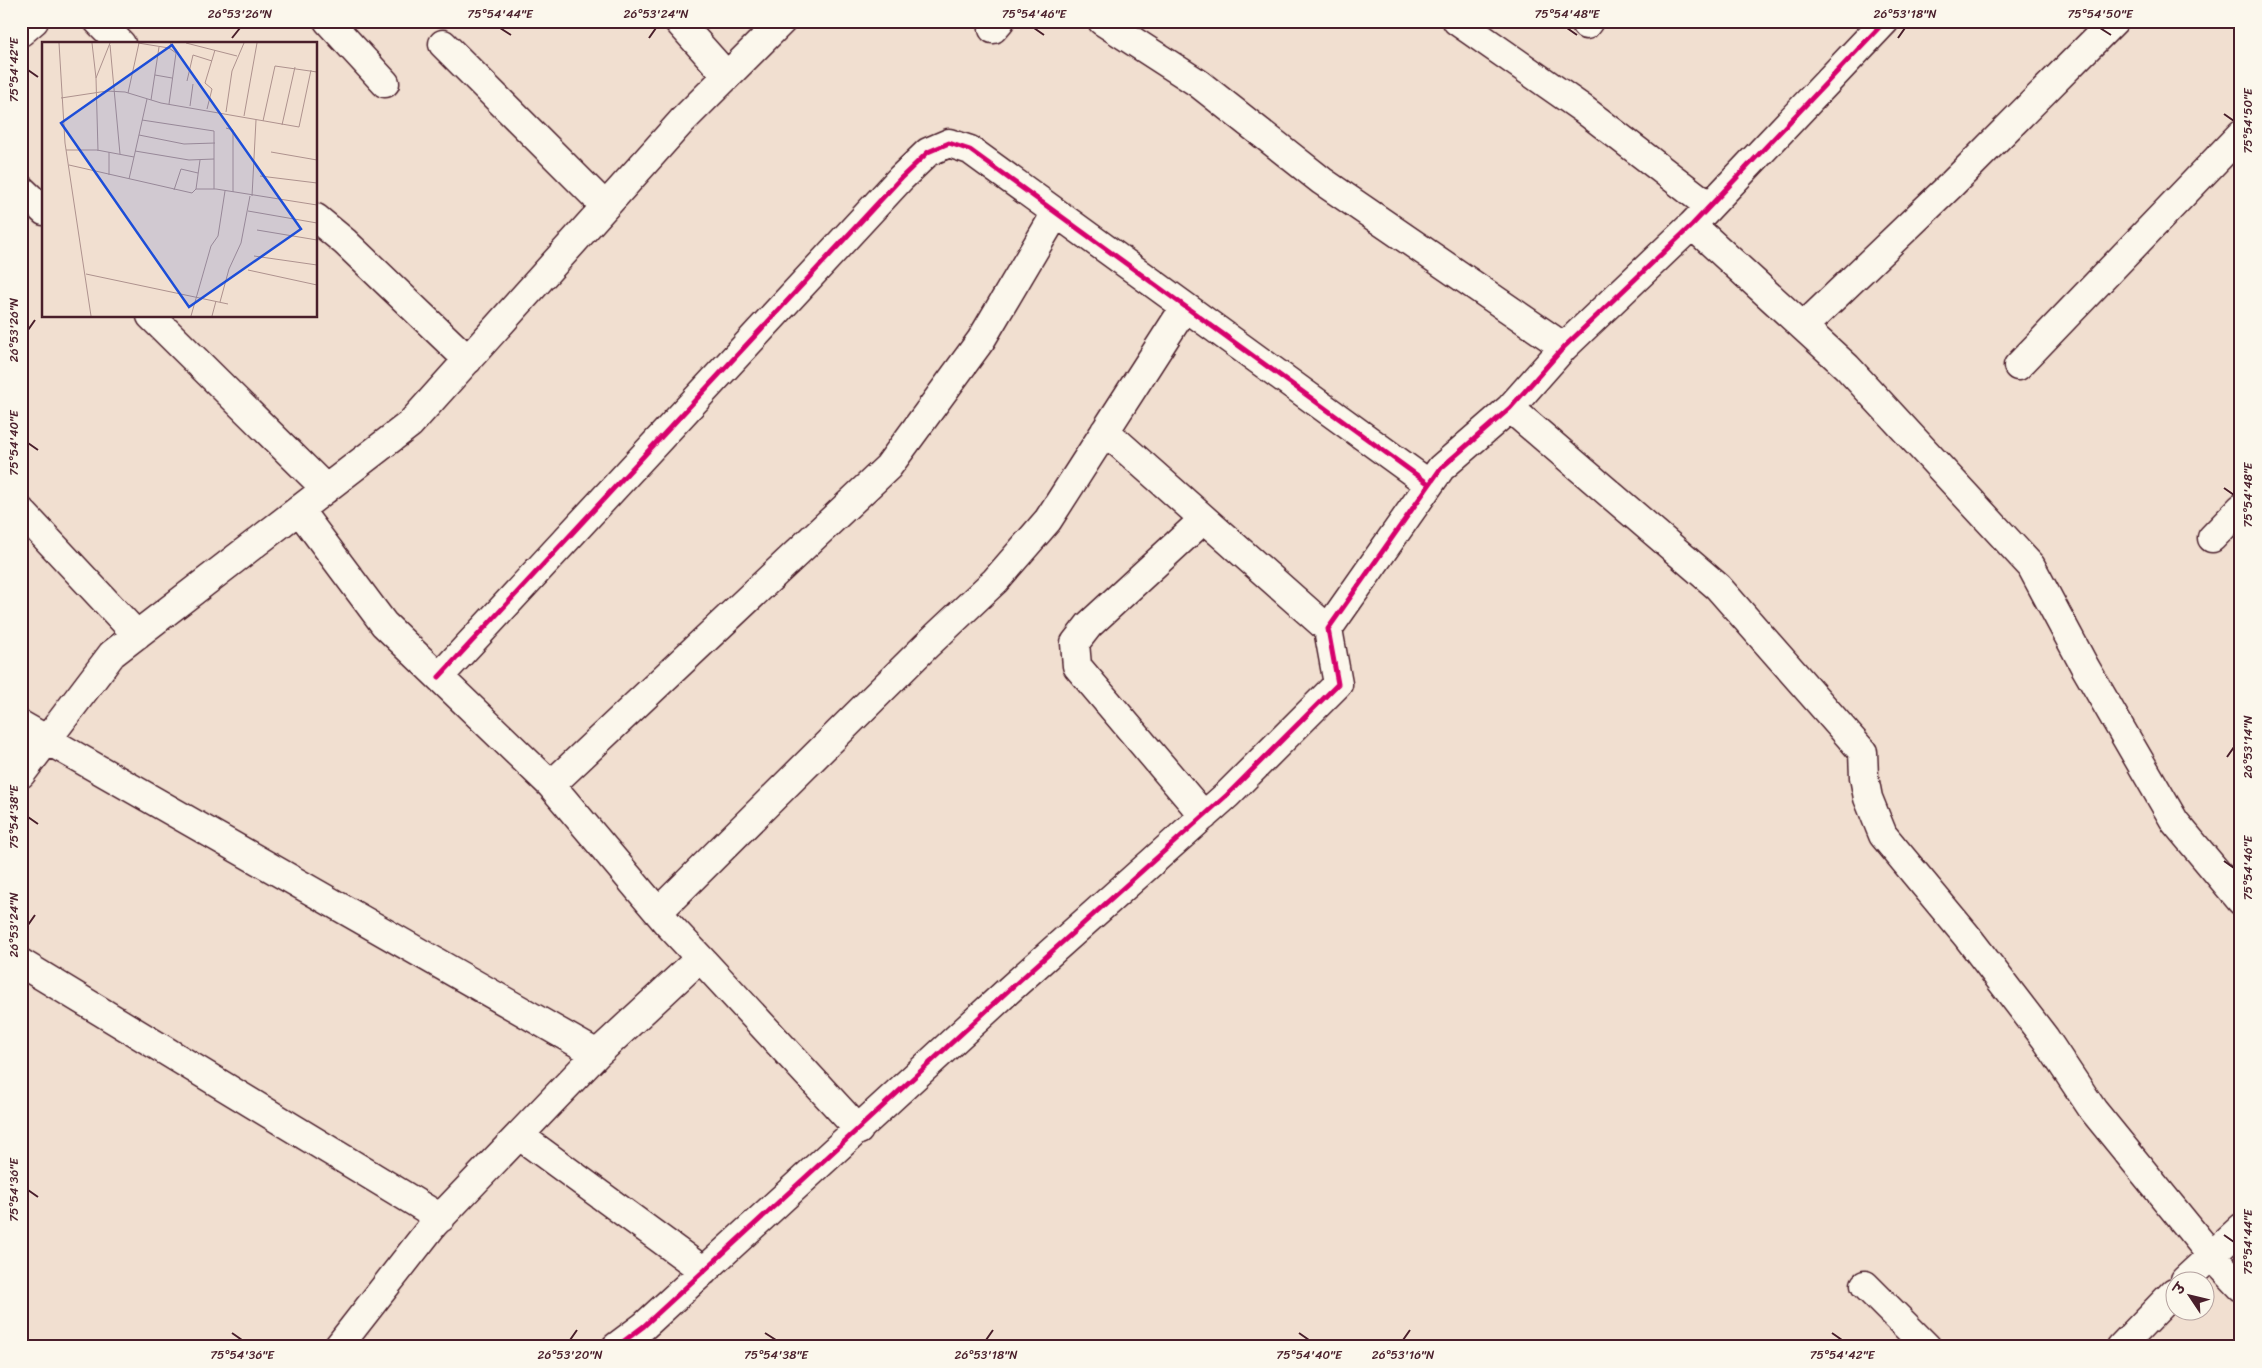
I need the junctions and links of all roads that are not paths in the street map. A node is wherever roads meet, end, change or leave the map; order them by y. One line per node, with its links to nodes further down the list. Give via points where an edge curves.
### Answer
1 (34, 21): 10 (street)
2 (98, 21): 11 (street)
3 (328, 21): 14 (street)
4 (678, 21): 13 (street)
5 (782, 21): 13 (street)
6 (1102, 21): 25 (street, via 1198,83 1322,181)
7 (1458, 21): 20 (street, via 1583,109)
8 (1884, 21): 20 (street)
9 (2114, 21): 24 (street, via 1950,186)
10 (21, 32)
11 (119, 42)
12 (443, 44): 17 (street)
13 (727, 76): 17 (street)
14 (385, 83)
15 (2241, 134): 27 (street)
16 (21, 189): 18 (street)
17 (605, 206): 26 (street)
18 (42, 209)
19 (1056, 213): 22 (street); 39 (street, via 970,150 949,143 928,152); 43 (street, via 981,340 888,468)
20 (1700, 215): 24 (street); 25 (street)
21 (318, 220): 26 (street)
22 (1185, 306): 29 (street); 30 (street)
23 (153, 318): 31 (street)
24 (1804, 326): 45 (street, via 1847,367 2031,566 2175,822)
25 (1564, 347): 28 (street)
26 (468, 360): 31 (street, via 410,424)
27 (2018, 366)
28 (1510, 408): 30 (street, via 1441,468); 54 (street, via 1718,587 1863,752 1868,798 1883,836 1966,935 2045,1038 2093,1110)
29 (1105, 431): 35 (street); 46 (street, via 1048,520 995,581)
30 (1429, 484): 37 (street)
31 (326, 489): 33 (street)
32 (2241, 508): 36 (street)
33 (299, 510): 38 (street); 39 (street, via 384,624)
34 (21, 511): 38 (street)
35 (1204, 519): 37 (street); 44 (street, via 1089,625 1075,643 1077,666)
36 (2212, 538)
37 (1328, 629): 44 (street, via 1338,684)
38 (137, 635): 41 (street, via 112,654)
39 (440, 677): 43 (street)
40 (21, 724): 41 (street)
41 (47, 740): 42 (street); 49 (street)
42 (21, 774)
43 (551, 785): 46 (street)
44 (1204, 816): 50 (street, via 1010,989)
45 (2241, 901)
46 (658, 912): 47 (street)
47 (700, 958): 49 (street); 50 (street)
48 (21, 963): 52 (street)
49 (597, 1054): 51 (street)
50 (859, 1130): 56 (street)
51 (520, 1136): 52 (street); 56 (street)
52 (441, 1218): 60 (street)
53 (2241, 1228): 54 (street)
54 (2211, 1255): 55 (street); 58 (street)
55 (2195, 1270)
56 (704, 1271): 61 (street)
57 (1865, 1285): 62 (street)
58 (2241, 1287)
59 (2164, 1302): 63 (street)
60 (338, 1347)
61 (616, 1347)
62 (1927, 1347)
63 (2120, 1347)

